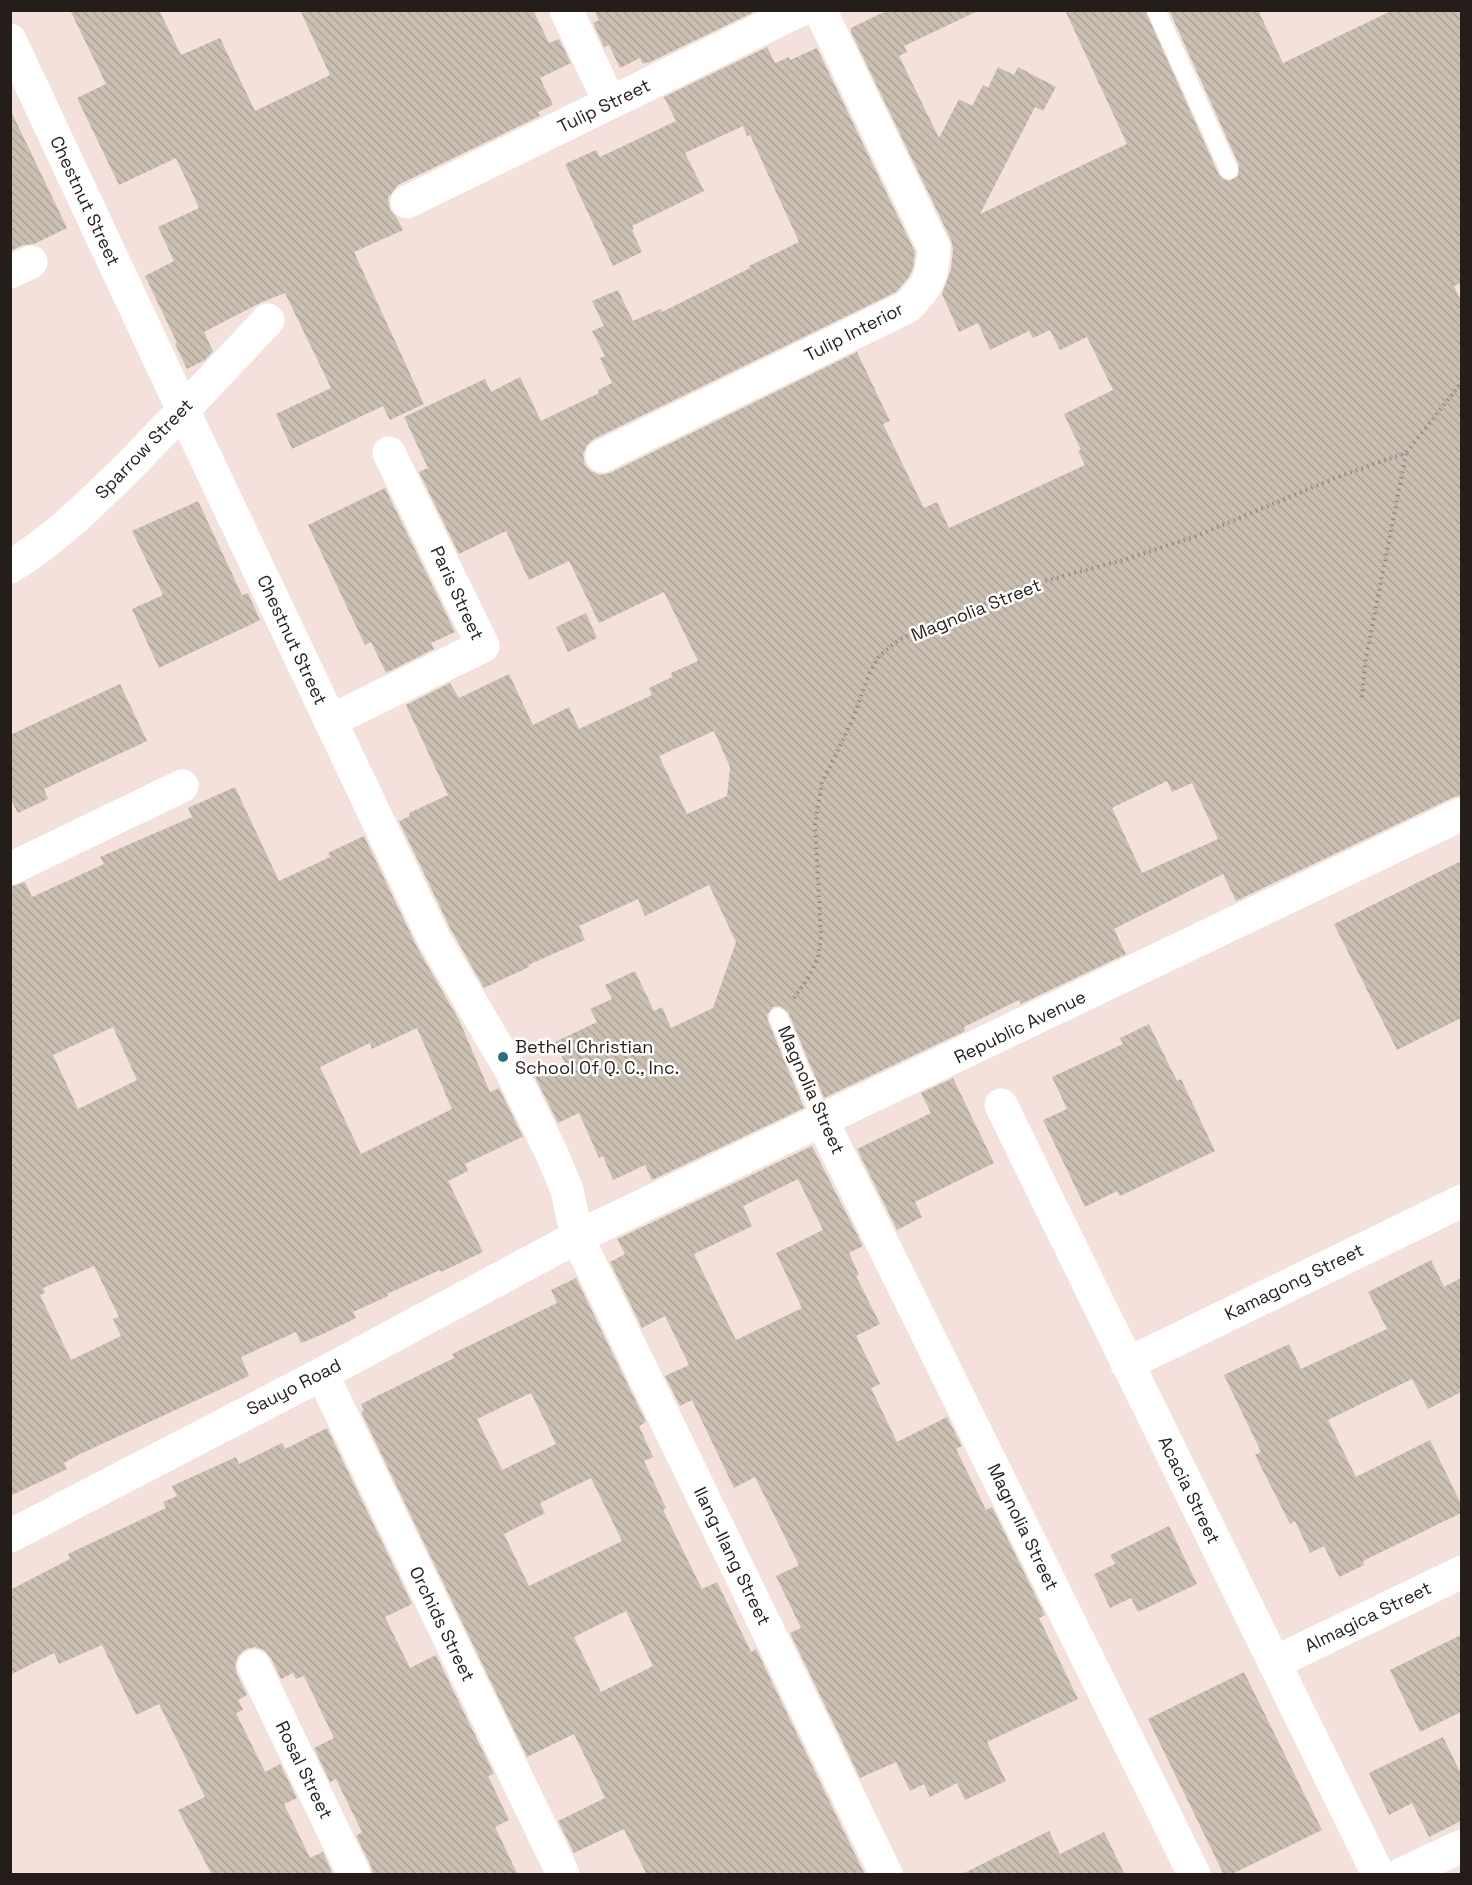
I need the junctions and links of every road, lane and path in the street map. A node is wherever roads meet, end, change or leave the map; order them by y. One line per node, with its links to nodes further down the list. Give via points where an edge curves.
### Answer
1 (566, 10): 6 (street)
2 (800, 10): 6 (street, Tulip Street)
3 (820, 10): 14 (street, Tulip Interior, via 934,248 933,270 924,291 907,307)
4 (1156, 10): 7 (lane)
5 (10, 40): 11 (street, Chestnut Street)
6 (610, 103): 8 (street, Tulip Street)
7 (1229, 171)
8 (407, 202)
9 (268, 320): 11 (street, Sparrow Street)
10 (1461, 382): 13 (path)
11 (183, 411): 15 (street, Sparrow Street, via 84,511); 17 (street, Chestnut Street)
12 (389, 453): 17 (street, Paris Street, via 483,646)
13 (1406, 453): 16 (path, via 1365,663); 21 (path, Magnolia Street, via 1194,537 1022,587 928,626 879,656 822,783 814,824 821,937 818,957 801,989)
14 (602, 456)
15 (10, 567)
16 (1362, 697)
17 (330, 721): 25 (street, Chestnut Street, via 434,939 513,1074 547,1144 567,1190)
18 (182, 786): 20 (street)
19 (1461, 814): 23 (street, Republic Avenue)
20 (10, 869)
21 (778, 1017): 23 (lane, Magnolia Street)
22 (1001, 1105): 26 (street, Acacia Street)
23 (822, 1121): 25 (street, Republic Avenue); 36 (street, Magnolia Street)
24 (1461, 1201): 26 (street, Kamagong Street)
25 (577, 1237): 27 (street, Sauyo Road); 35 (street, Ilang-Ilang Street)
26 (1127, 1364): 30 (street, Acacia Street)
27 (322, 1374): 28 (street, Sauyo Road); 34 (street, Orchids Street)
28 (10, 1536)
29 (1461, 1572): 30 (street, Almagica Street)
30 (1274, 1663): 37 (street, Acacia Street)
31 (254, 1666): 33 (street, Rosal Street)
32 (1461, 1846): 38 (street)
33 (354, 1875)
34 (563, 1875)
35 (886, 1875)
36 (1194, 1875)
37 (1378, 1875)
38 (1402, 1875)

